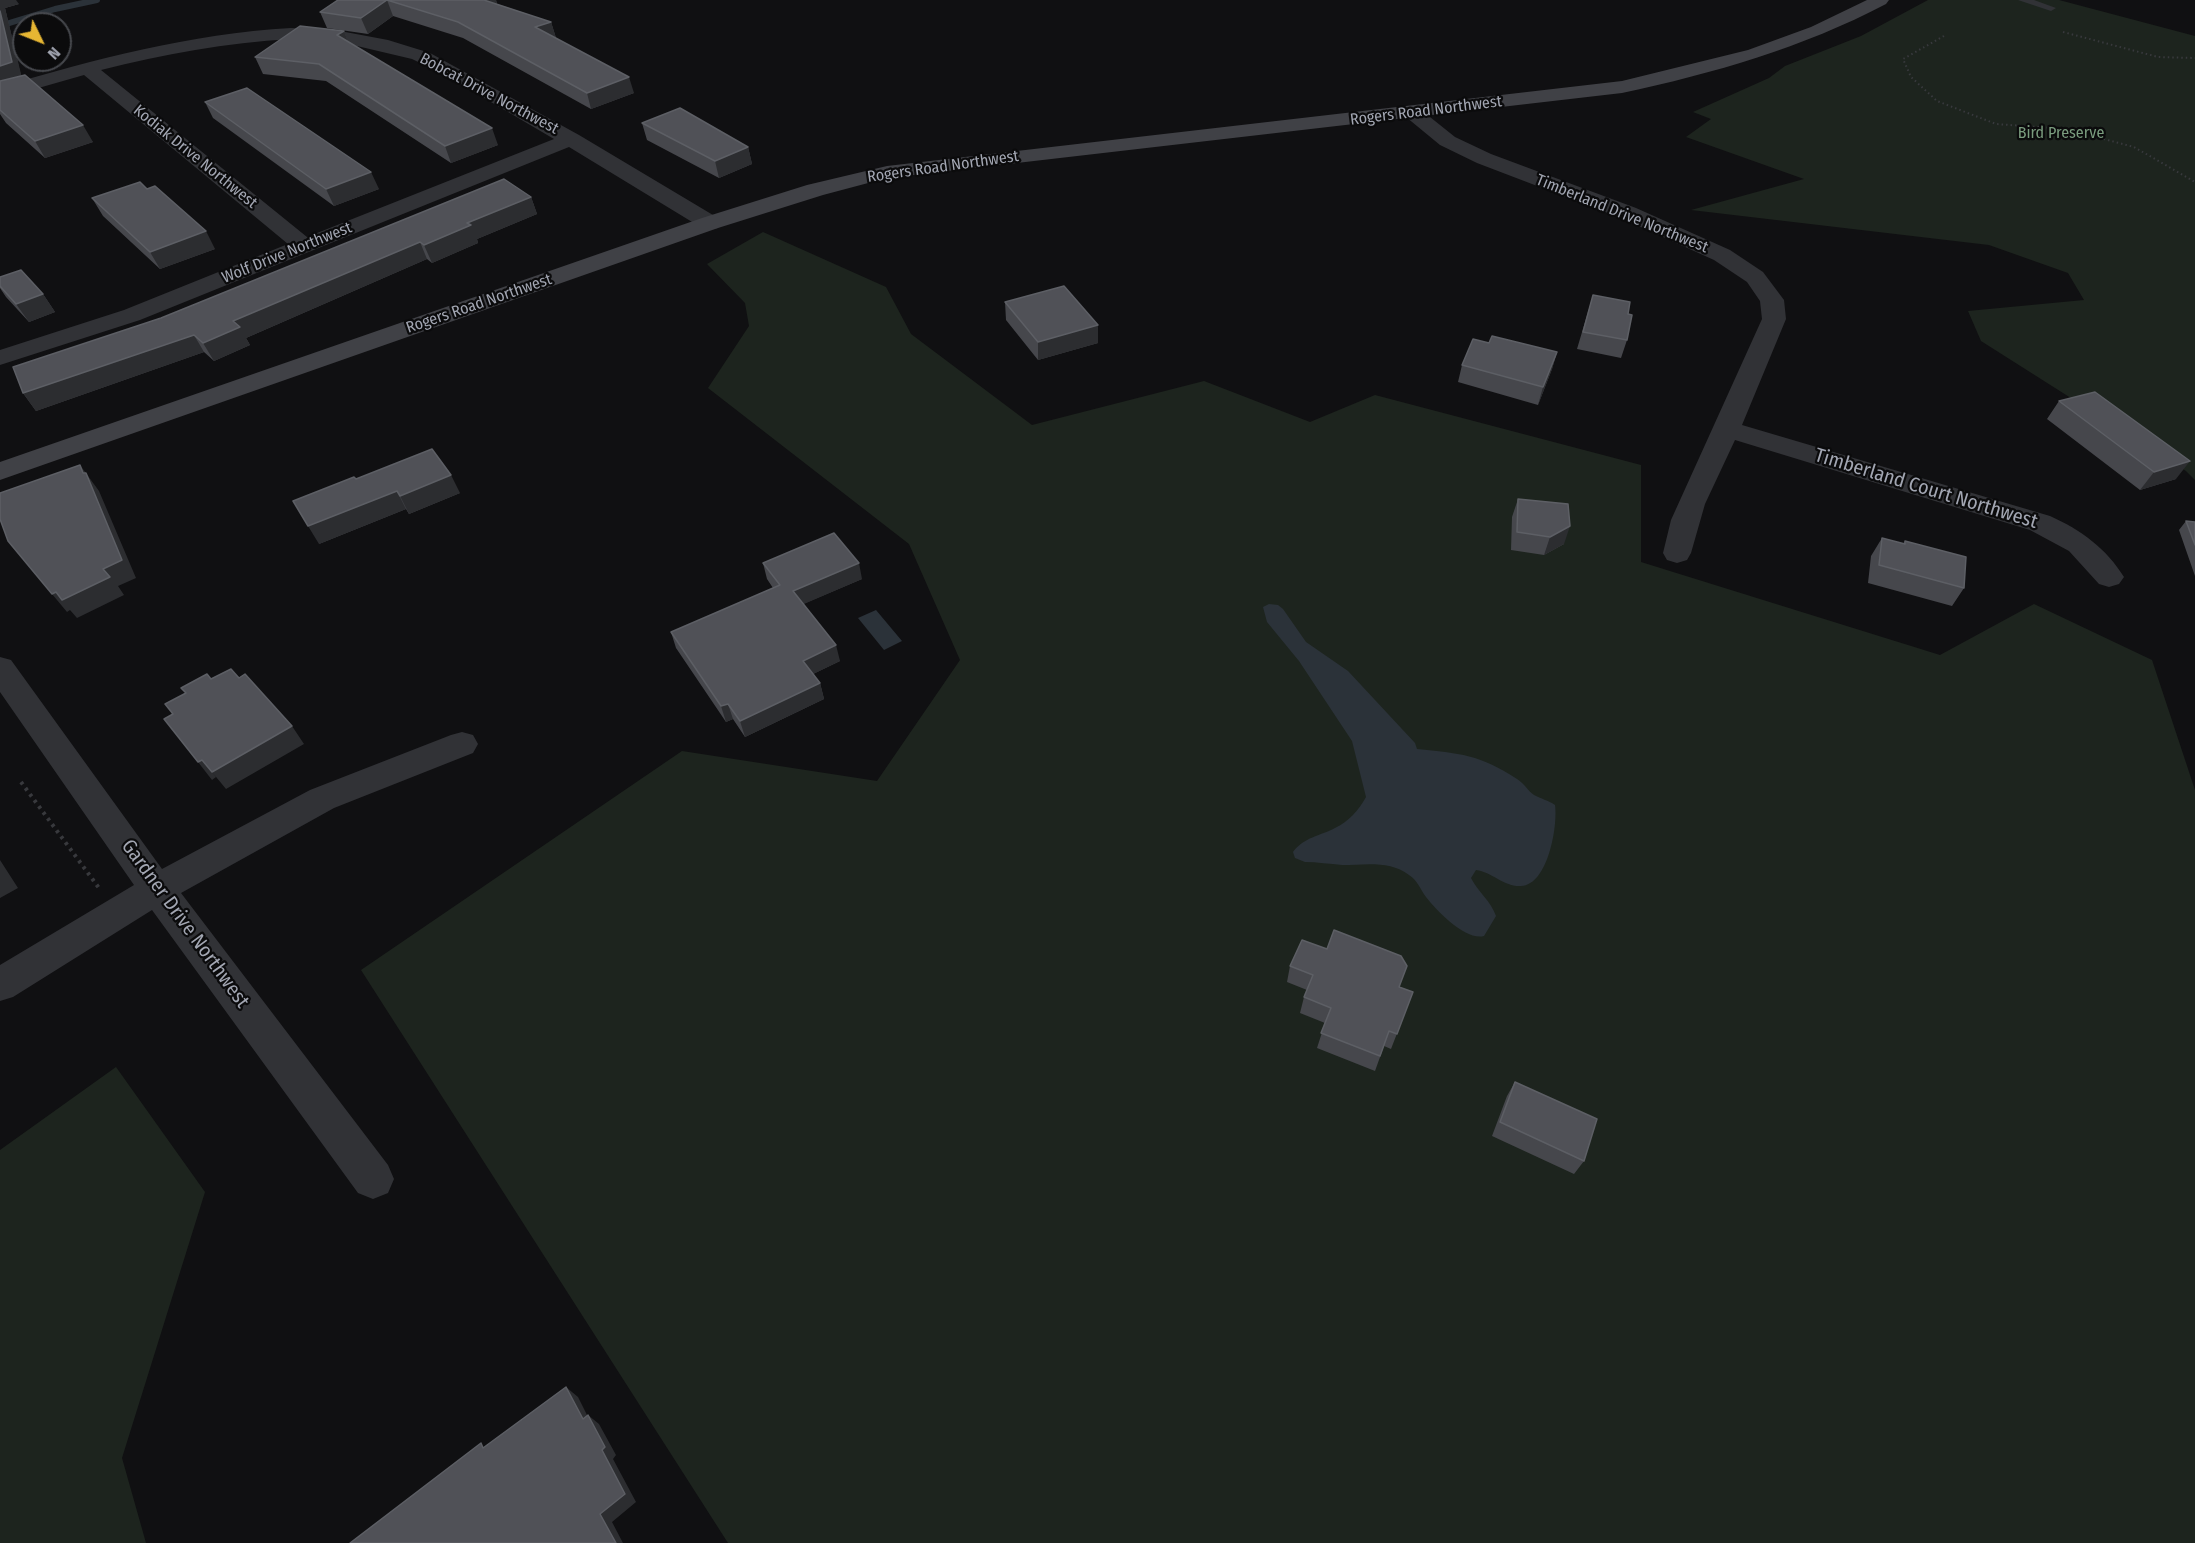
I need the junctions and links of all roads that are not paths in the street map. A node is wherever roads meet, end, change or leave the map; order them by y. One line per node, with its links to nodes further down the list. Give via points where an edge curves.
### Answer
1 (1880, 0): 6 (street, Rogers Road Northwest, via 1839,23 1738,61 1622,87)
2 (2022, 0): 3 (lane)
3 (2051, 8)
4 (87, 68): 5 (street, Bobcat Drive Northwest); 7 (street, Bobcat Drive Northwest, via 138,54 218,40 332,35 422,56); 9 (street, Kodiak Drive Northwest)
5 (0, 93)
6 (1413, 113): 8 (street, Rogers Road Northwest, via 887,172); 11 (street, Timberland Drive Northwest, via 1452,144 1702,243 1736,262 1757,280 1772,300 1774,319)
7 (572, 139): 8 (street, Bobcat Drive Northwest); 9 (street, Wolf Drive Northwest)
8 (710, 223): 12 (street, Rogers Road Northwest)
9 (304, 246): 10 (street, Wolf Drive Northwest, via 132,315)
10 (0, 358)
11 (1727, 429): 13 (street, Timberland Drive Northwest, via 1695,490); 14 (street, Timberland Court Northwest, via 2040,523 2088,549)
12 (0, 471)
13 (1677, 553)
14 (2109, 577)
15 (0, 668): 17 (street, Gardner Drive Northwest)
16 (462, 744): 17 (street, via 322,799)
17 (158, 889): 18 (street); 19 (street, Gardner Drive Northwest)
18 (0, 985)
19 (373, 1179)

